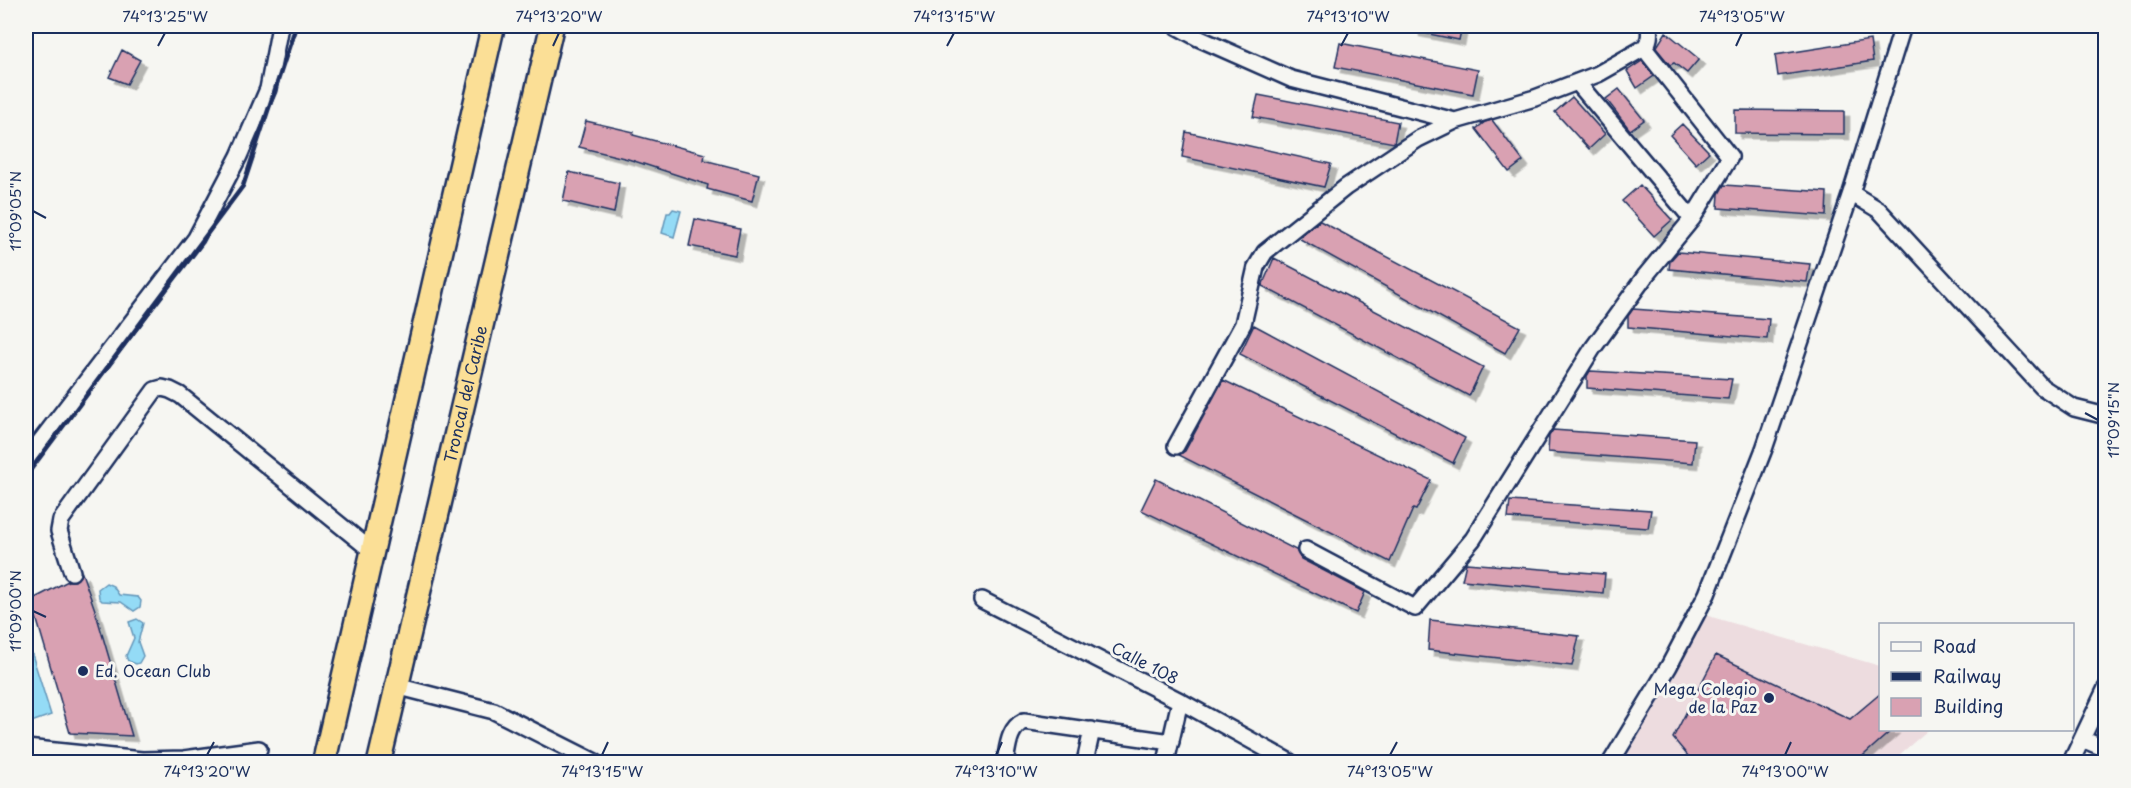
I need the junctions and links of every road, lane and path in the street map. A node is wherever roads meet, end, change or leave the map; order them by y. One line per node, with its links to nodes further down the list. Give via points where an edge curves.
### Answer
1 (280, 26): 14 (street, via 268,89 239,156 196,238)
2 (493, 26): 16 (highway)
3 (552, 26): 19 (highway, Troncal del Caribe)
4 (1176, 26): 9 (street, via 1291,79)
5 (1649, 26): 7 (street, via 1650,37)
6 (1903, 26): 10 (street)
7 (1644, 48): 8 (street); 11 (street, via 1730,157)
8 (1577, 82): 9 (street); 11 (street)
9 (1455, 121): 13 (street, via 1362,176 1265,252 1256,267 1243,324)
10 (1851, 193): 12 (street, via 1879,210 2042,387 2074,408); 35 (street, via 1764,449 1707,594)
11 (1692, 219): 15 (street, via 1593,348 1473,539 1415,608)
12 (2106, 416)
13 (1176, 446)
14 (26, 460)
15 (1306, 550)
16 (372, 551): 17 (street, via 180,395 162,388 155,390 61,520 59,531); 28 (highway)
17 (72, 572)
18 (982, 600): 21 (street, Calle 108)
19 (396, 686): 29 (highway, Troncal del Caribe); 30 (street, via 494,711)
20 (2106, 688): 23 (street)
21 (1180, 701): 24 (street); 34 (street, Calle 108)
22 (1092, 730): 24 (street); 31 (street, via 1024,721 1011,731); 32 (street)
23 (2082, 739): 27 (street); 36 (street)
24 (1171, 742): 33 (street)
25 (26, 748): 26 (street, via 142,760)
26 (259, 749)
27 (2106, 749)
28 (324, 762)
29 (379, 762)
30 (594, 762)
31 (1005, 762)
32 (1085, 762)
33 (1166, 762)
34 (1290, 762)
35 (1611, 762)
36 (2071, 762)

